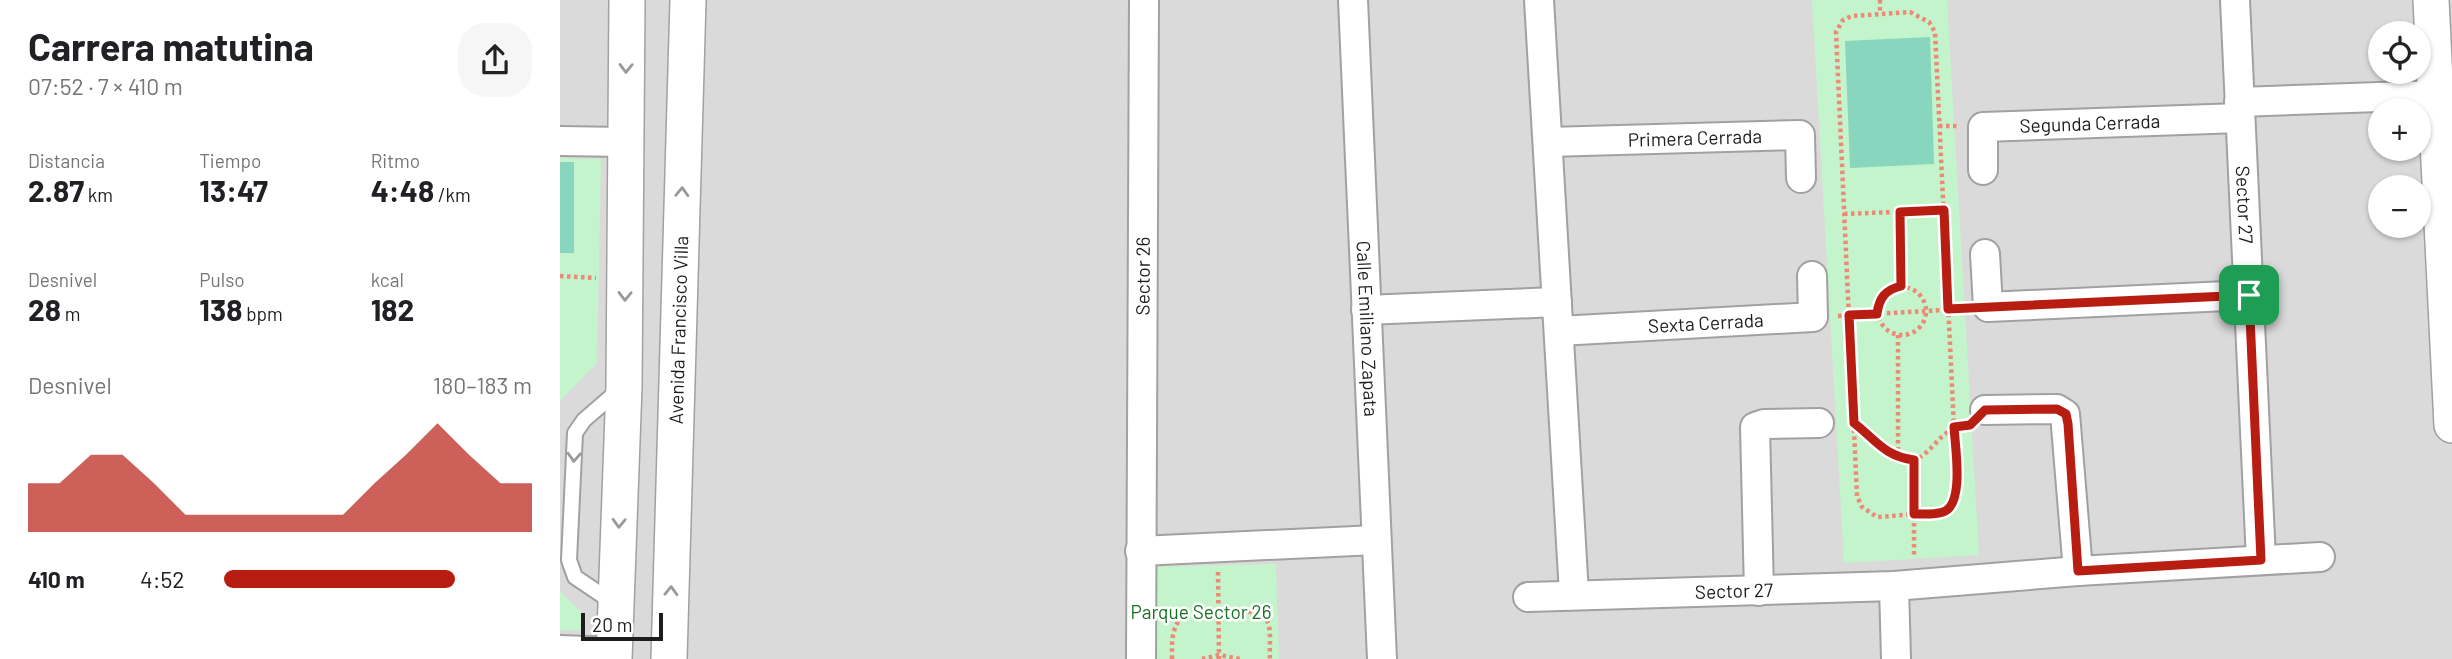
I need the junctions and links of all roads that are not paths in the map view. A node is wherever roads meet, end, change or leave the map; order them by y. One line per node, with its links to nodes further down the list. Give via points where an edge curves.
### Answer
1 (627, 0): 11 (street, one-way to 11)
2 (688, 0): 37 (street, Avenida Francisco Villa, one-way to 2)
3 (1144, 0): 26 (street, Sector 26)
4 (1353, 0): 19 (street, Calle Emiliano Zapata)
5 (1539, 0): 12 (street)
6 (2235, 0): 9 (street, Sector 27)
7 (2431, 0): 8 (street)
8 (2436, 95): 9 (street); 24 (street)
9 (2240, 110): 13 (street, Segunda Cerrada, via 1983,127); 17 (street, Sector 27)
10 (560, 141): 11 (street)
11 (625, 142): 21 (street, one-way to 21)
12 (1548, 142): 14 (street, Primera Cerrada, via 1800,135); 18 (street)
13 (1983, 170)
14 (1801, 178)
15 (1985, 254): 17 (street, via 1988,307)
16 (1812, 276): 20 (street, Sexta Cerrada, via 1813,317)
17 (2249, 295): 28 (street, Sector 27)
18 (1557, 302): 19 (street); 20 (street)
19 (1366, 310): 25 (street, Calle Emiliano Zapata)
20 (1559, 331): 32 (street)
21 (624, 386): 34 (street, one-way to 34); 34 (lane, one-way to 34, via 575,433 569,560 575,577)
22 (1985, 410): 29 (street, via 2057,409 2066,414)
23 (1819, 423): 31 (street, via 1755,427)
24 (2452, 425)
25 (1376, 540): 26 (street); 39 (street, Calle Emiliano Zapata)
26 (1140, 551): 38 (street, Sector 26)
27 (2320, 557): 28 (street, Sector 27)
28 (2261, 560): 29 (street, Sector 27)
29 (2078, 571): 30 (street, Sector 27)
30 (1904, 585): 31 (street, Sector 27); 40 (street)
31 (1759, 591): 32 (street, Sector 27)
32 (1574, 594): 33 (street, Sector 27)
33 (1528, 597)
34 (616, 605): 36 (street)
35 (560, 650): 36 (street)
36 (614, 655)
37 (669, 659)
38 (1141, 659)
39 (1382, 659)
40 (1896, 659)

